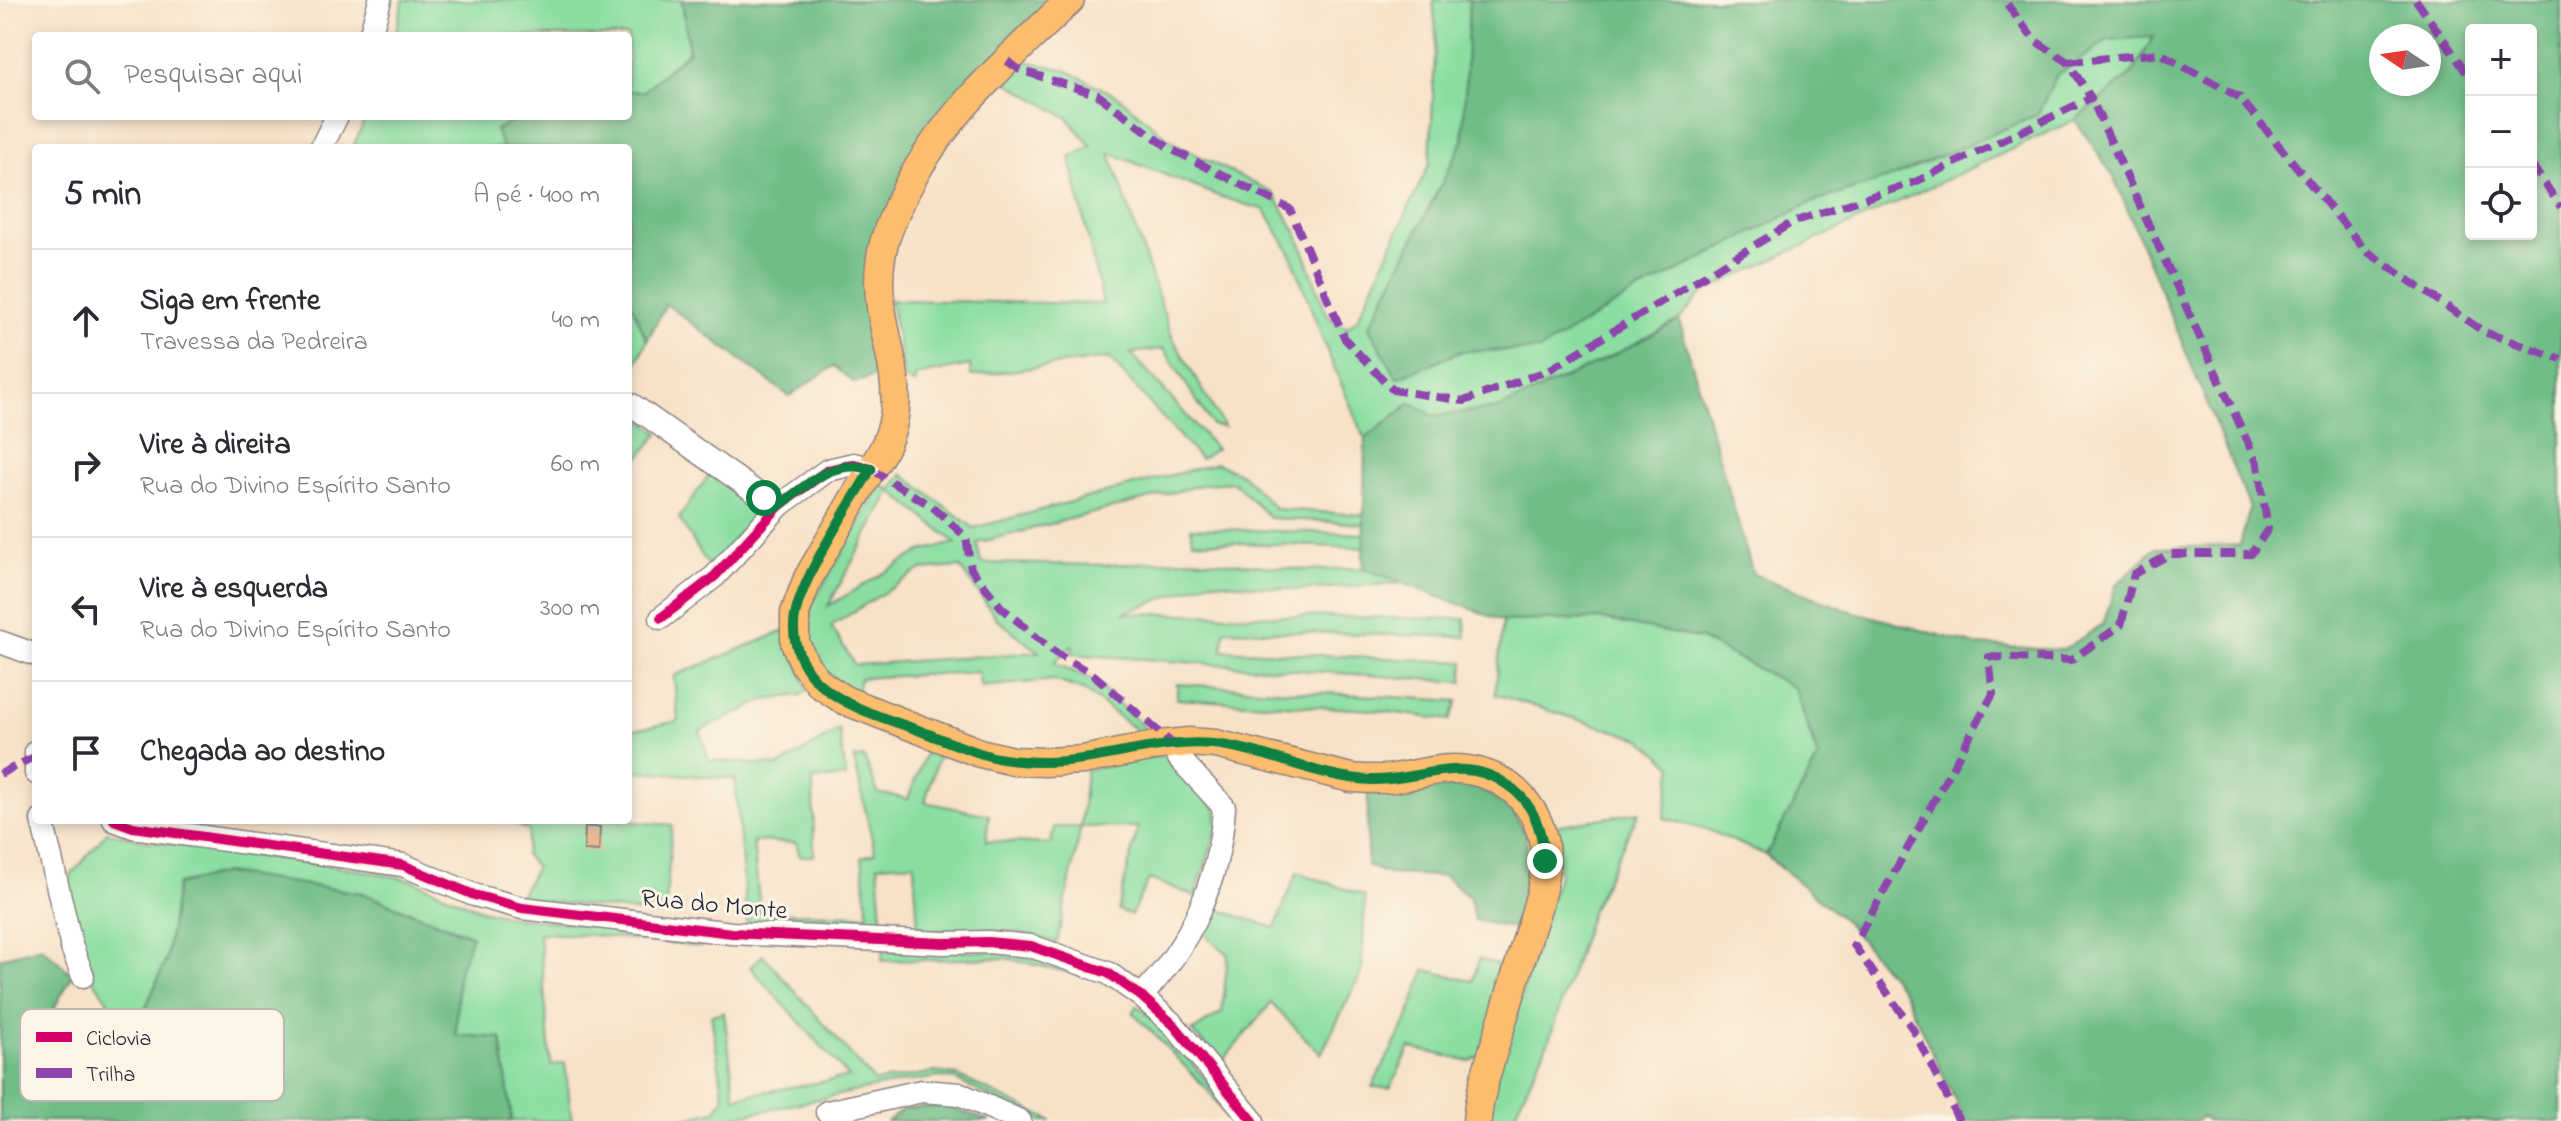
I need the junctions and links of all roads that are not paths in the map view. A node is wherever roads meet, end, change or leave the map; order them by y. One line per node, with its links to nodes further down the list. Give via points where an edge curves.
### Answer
1 (380, 0): 3 (street)
2 (1070, 0): 7 (main road, via 952,117 895,214 878,273 895,422)
3 (371, 32)
4 (335, 120): 5 (street)
5 (323, 144)
6 (632, 405): 8 (street)
7 (871, 469): 8 (street, via 854,464 828,470); 12 (main road, via 798,599 795,643 820,684 867,711 1005,759 1062,762)
8 (780, 505): 9 (street, via 715,576)
9 (661, 618)
10 (0, 642): 11 (street)
11 (32, 654)
12 (1173, 744): 16 (street, via 1179,758 1224,807 1222,840 1189,936); 20 (main road, via 1216,744 1373,780 1441,769 1476,771 1505,783 1526,802 1540,825 1543,878)
13 (43, 824): 15 (street)
14 (125, 824): 16 (street, Rua do Monte, via 403,865 474,895 522,908 732,933 1031,946 1108,973)
15 (83, 976)
16 (1141, 996): 19 (street, Rua do Monte, via 1174,1025)
17 (827, 1112): 18 (street, via 922,1091 960,1094)
18 (1020, 1121)
19 (1253, 1121)
20 (1477, 1121)

